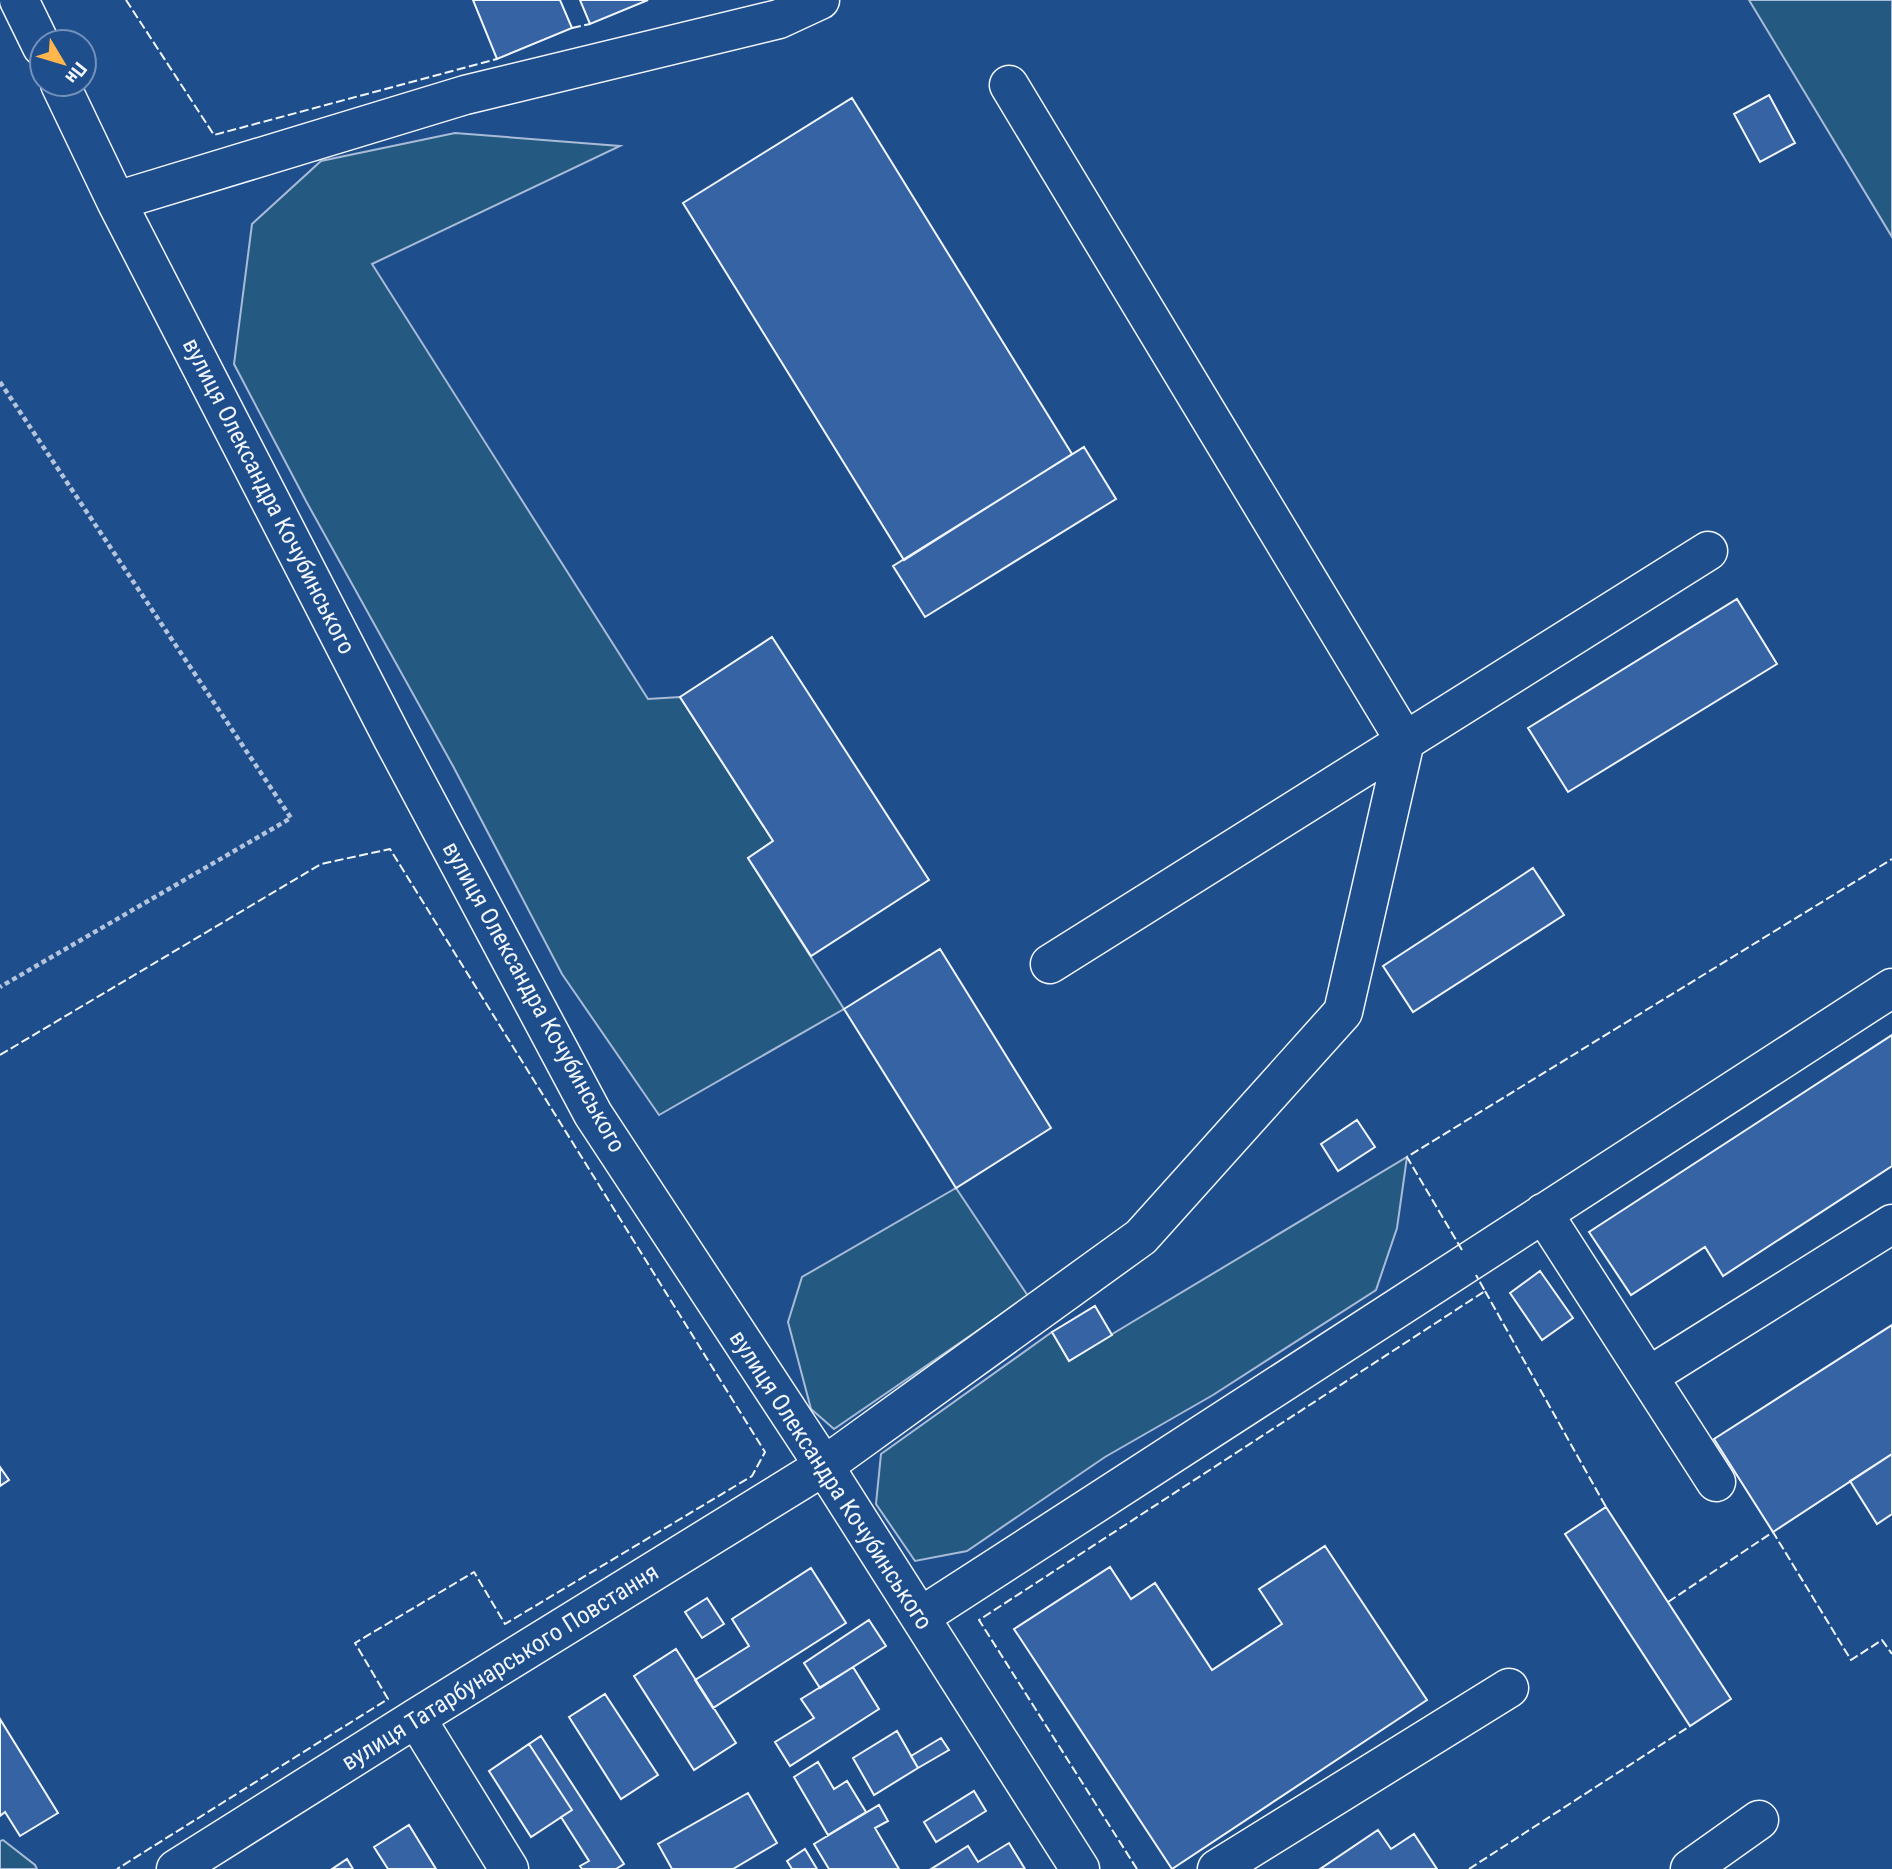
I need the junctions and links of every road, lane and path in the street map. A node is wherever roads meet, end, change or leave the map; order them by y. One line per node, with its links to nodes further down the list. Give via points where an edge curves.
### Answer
1 (19, 0): 3 (street)
2 (820, 0): 6 (street, via 779,19 465,95)
3 (33, 28)
4 (1009, 85): 9 (street)
5 (67, 98): 6 (street, вулиця Олександра Кочубинського)
6 (116, 201): 16 (street, вулиця Олександра Кочубинського, via 393,739 593,1114)
7 (0, 383): 11 (path, via 291,818)
8 (1708, 551): 9 (street)
9 (1405, 741): 10 (street); 16 (street, вулиця Татарбунарського Повстання, via 1343,1012 1141,1237)
10 (1051, 964)
11 (0, 988)
12 (1892, 988): 13 (street)
13 (1543, 1213): 15 (street); 18 (street)
14 (1892, 1224): 15 (street)
15 (1649, 1376): 17 (street)
16 (824, 1466): 18 (street, вулиця Олександра Кочубинського); 20 (street, вулиця Татарбунарського Повстання)
17 (1716, 1482)
18 (920, 1617): 24 (street, вулиця Олександра Кочубинського)
19 (1508, 1688): 25 (street)
20 (416, 1718): 22 (street, вулиця Татарбунарського Повстання); 23 (street)
21 (1759, 1820): 26 (street)
22 (176, 1869)
23 (509, 1869)
24 (1080, 1869)
25 (1217, 1869)
26 (1690, 1869)

